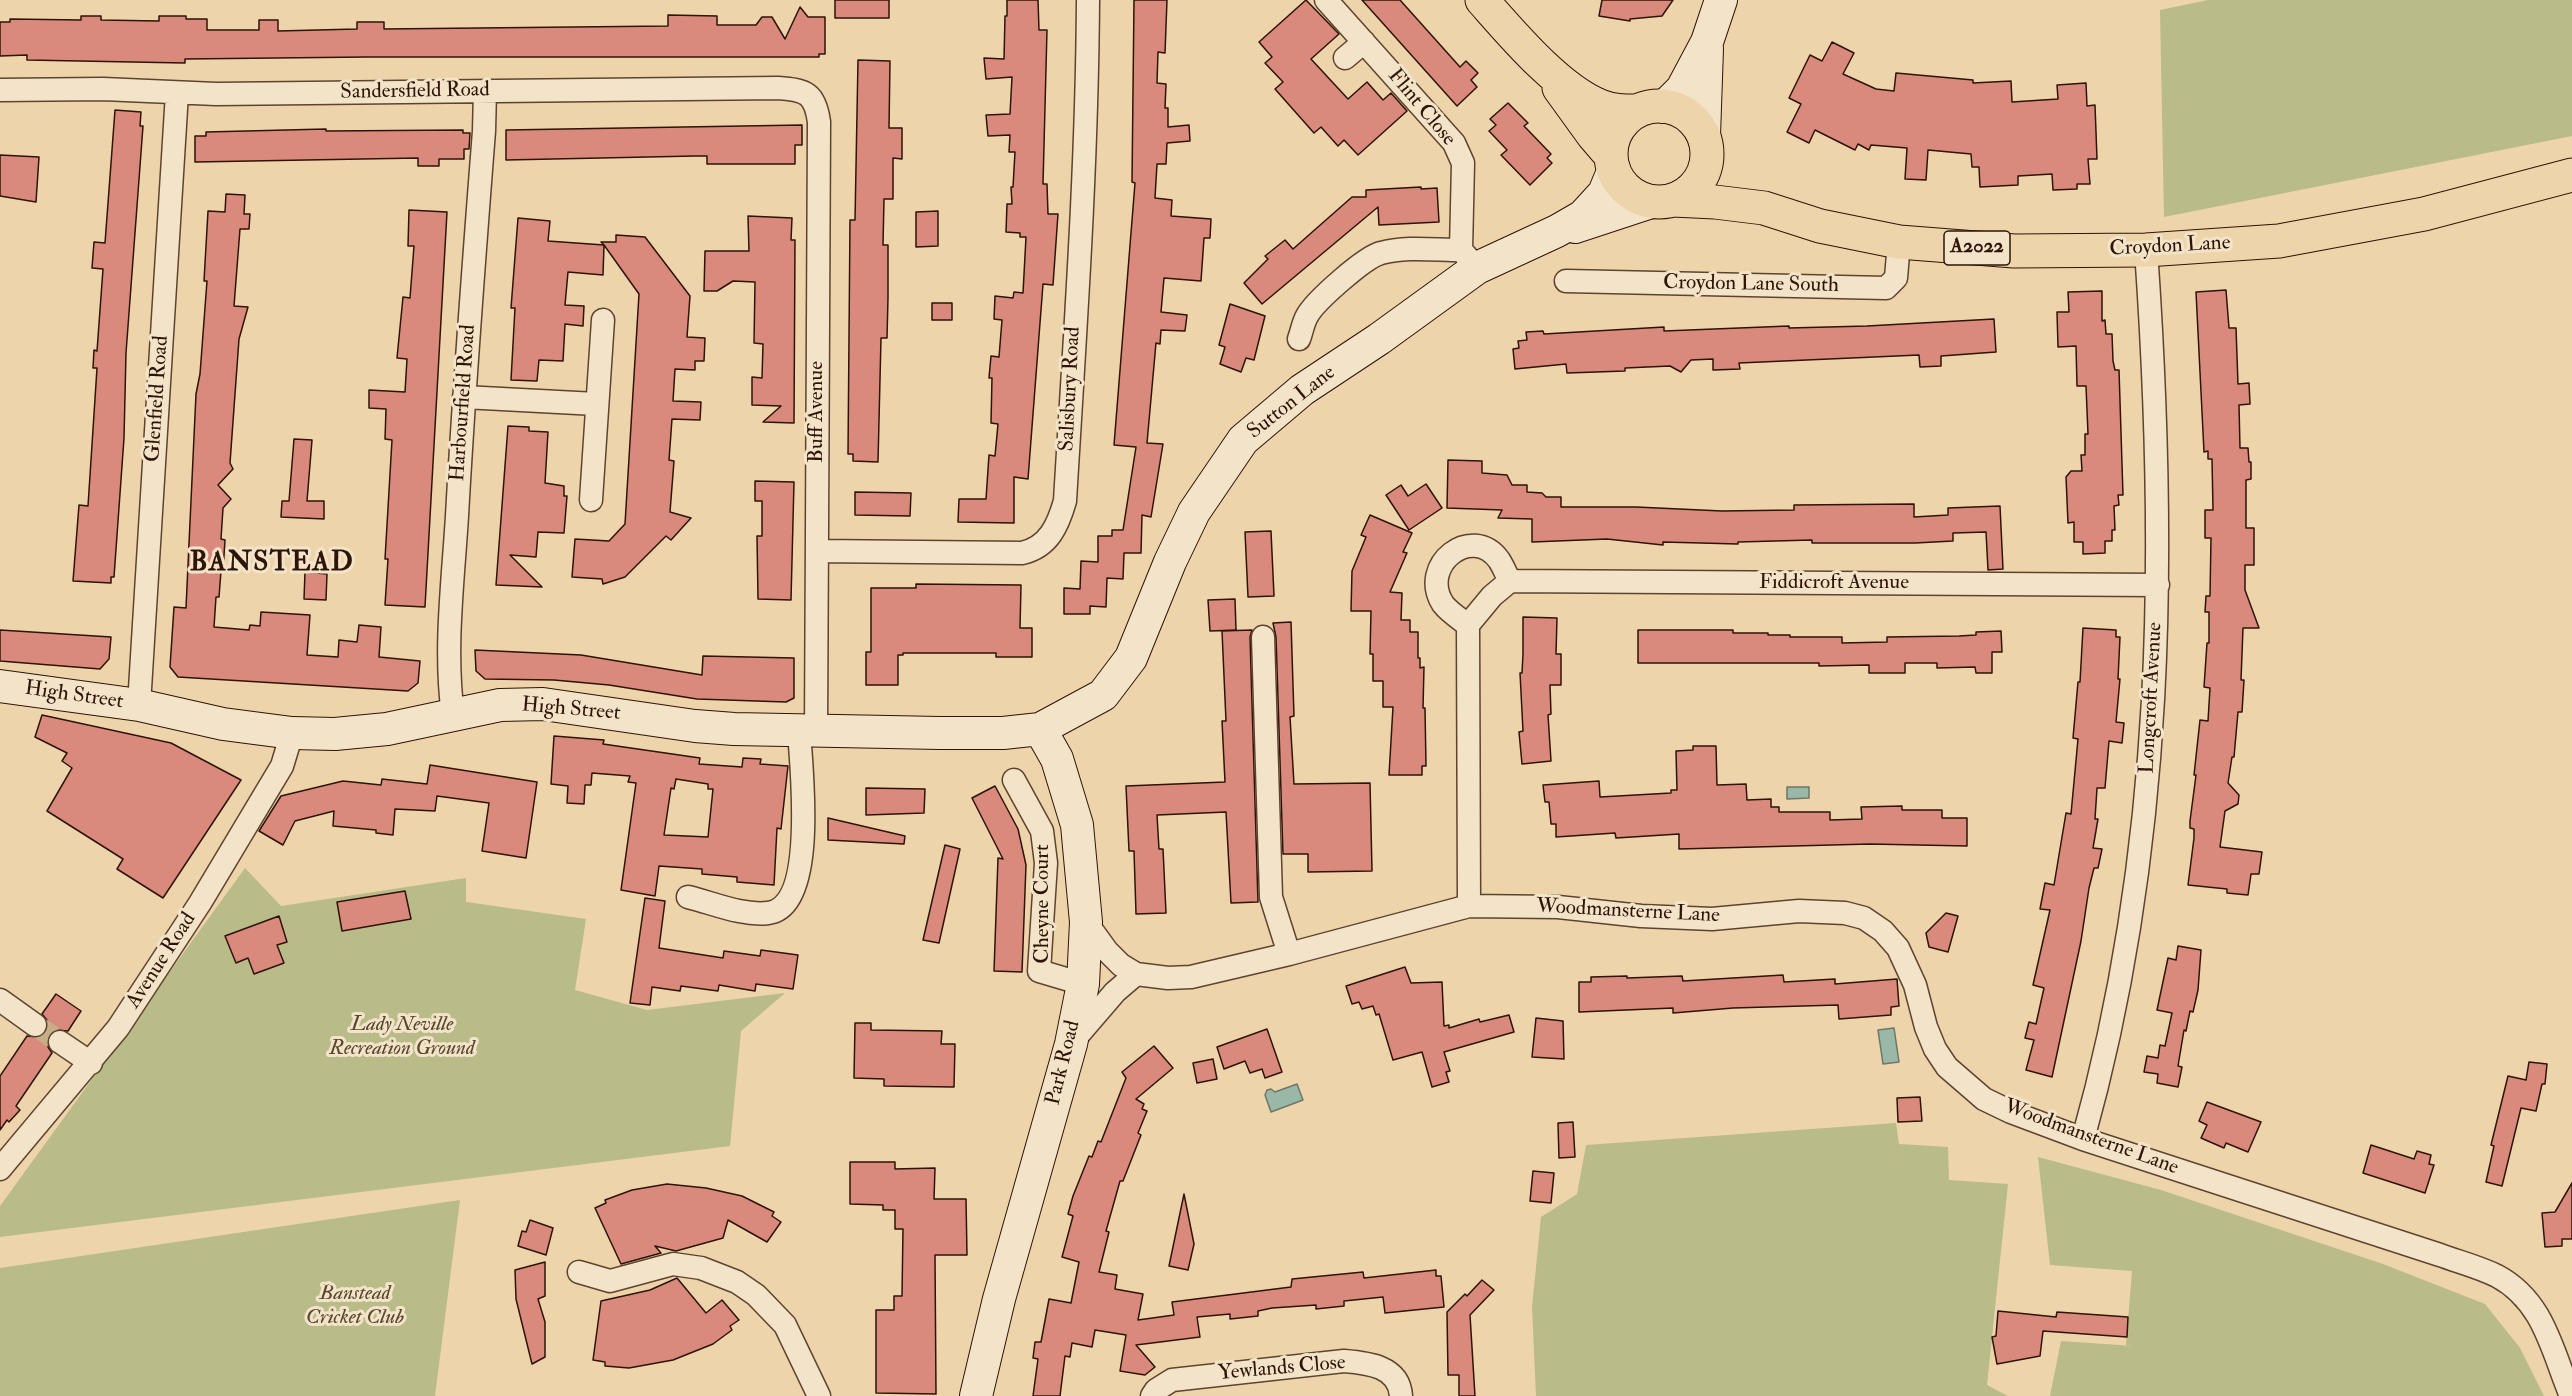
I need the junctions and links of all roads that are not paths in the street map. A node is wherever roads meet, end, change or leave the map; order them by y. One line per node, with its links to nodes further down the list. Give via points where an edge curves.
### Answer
1 (1088, 0): 29 (street, Salisbury Road, via 1074,346 1065,501 1059,522 1048,540 1022,553)
2 (1326, 0): 5 (street, Flint Close)
3 (1482, 0): 8 (main road)
4 (1721, 0): 6 (main road)
5 (1364, 42): 7 (street); 22 (street, Flint Close, via 1459,153 1463,163)
6 (1707, 42): 13 (main road, via 1682,89); 14 (main road)
7 (1345, 58)
8 (1538, 60): 13 (main road, via 1576,93 1599,106 1612,110); 15 (main road)
9 (9, 89): 11 (street, Sandersfield Road)
10 (485, 91): 11 (street, Sandersfield Road); 12 (street, Sandersfield Road, via 778,88 797,89); 26 (street, Harbourfield Road)
11 (177, 93): 35 (street, Glenfield Road)
12 (811, 96): 29 (street, Buff Avenue, via 817,105 819,122)
13 (1651, 109): 14 (main road, via 1678,111 1692,121); 15 (main road, via 1619,127 1612,143)
14 (1706, 147): 17 (main road, via 1702,176 1692,189); 18 (main road, Croydon Lane / A2022, via 1732,188)
15 (1612, 163): 17 (main road, via 1616,177 1627,190); 19 (main road, Sutton Lane, via 1604,193 1593,207)
16 (2572, 175): 21 (main road, Croydon Lane / A2022, via 2424,214 2279,241)
17 (1662, 201): 18 (main road, Croydon Lane / A2022); 19 (main road, Sutton Lane)
18 (1764, 208): 20 (main road, Croydon Lane / A2022, via 1820,226)
19 (1557, 231): 22 (main road, Sutton Lane)
20 (1899, 242): 21 (main road, Croydon Lane / A2022, via 2014,251); 23 (street, Croydon Lane South, via 1896,278 1886,288)
21 (2146, 250): 31 (street, Longcroft Avenue, via 2154,369)
22 (1469, 259): 25 (street, via 1396,250 1378,253 1317,302); 37 (main road, Sutton Lane, via 1379,339 1302,390 1243,440 1194,512 1131,658 1103,695)
23 (1566, 281)
24 (603, 320): 27 (street)
25 (1299, 339)
26 (464, 397): 27 (street); 36 (street, Harbourfield Road, via 448,680)
27 (596, 404): 28 (street)
28 (591, 500)
29 (817, 551): 38 (street, Buff Avenue)
30 (1510, 580): 31 (street, Fiddicroft Avenue); 32 (street); 32 (street, via 1498,558 1482,548 1461,546 1444,559 1437,574 1437,589 1444,605)
31 (2158, 585): 54 (street, Longcroft Avenue, via 2153,720 2140,861 2109,1042)
32 (1468, 625): 44 (street)
33 (1263, 638): 46 (street, via 1271,897)
34 (0, 686): 35 (main road, High Street)
35 (139, 705): 39 (main road, High Street, via 223,724)
36 (453, 715): 38 (main road, High Street, via 500,705 543,704 695,726); 39 (main road, High Street, via 387,729)
37 (1040, 729): 38 (main road, High Street, via 993,733); 41 (main road, Park Road, via 1057,759)
38 (807, 731): 43 (street, Buff Avenue, via 804,844 792,895 782,908 770,913 749,913)
39 (292, 733): 53 (street, Avenue Road, via 282,766 200,903)
40 (1014, 780): 42 (street, Cheyne Court)
41 (1077, 825): 42 (street, Cheyne Court); 45 (main road, Park Road)
42 (1042, 831): 48 (street, Cheyne Court, via 1046,863 1039,971)
43 (688, 897)
44 (1469, 906): 46 (street, Woodmansterne Lane); 54 (street, Woodmansterne Lane, via 1558,907 1712,919 1799,911 1864,918 1898,948 1916,985 1935,1049 1947,1067 1984,1099)
45 (1086, 922): 47 (street, Woodmansterne Lane, via 1107,951); 48 (main road, Park Road)
46 (1289, 954): 47 (street, Woodmansterne Lane, via 1191,976)
47 (1136, 974): 52 (street, via 1115,992)
48 (1083, 984): 52 (main road, Park Road)
49 (0, 1000): 50 (street)
50 (35, 1024)
51 (60, 1042): 53 (street)
52 (1071, 1044): 58 (main road, Park Road, via 999,1299)
53 (91, 1063): 55 (street, Avenue Road)
54 (2083, 1139): 61 (street, Woodmansterne Lane, via 2497,1276 2516,1289 2540,1316)
55 (0, 1169)
56 (579, 1272): 57 (street, via 610,1281 674,1264 701,1268 737,1282 785,1324)
57 (819, 1396)
58 (976, 1396)
59 (1152, 1396): 60 (street, Yewlands Close, via 1172,1380 1344,1361 1388,1371 1401,1389)
60 (1401, 1396)
61 (2571, 1396)

